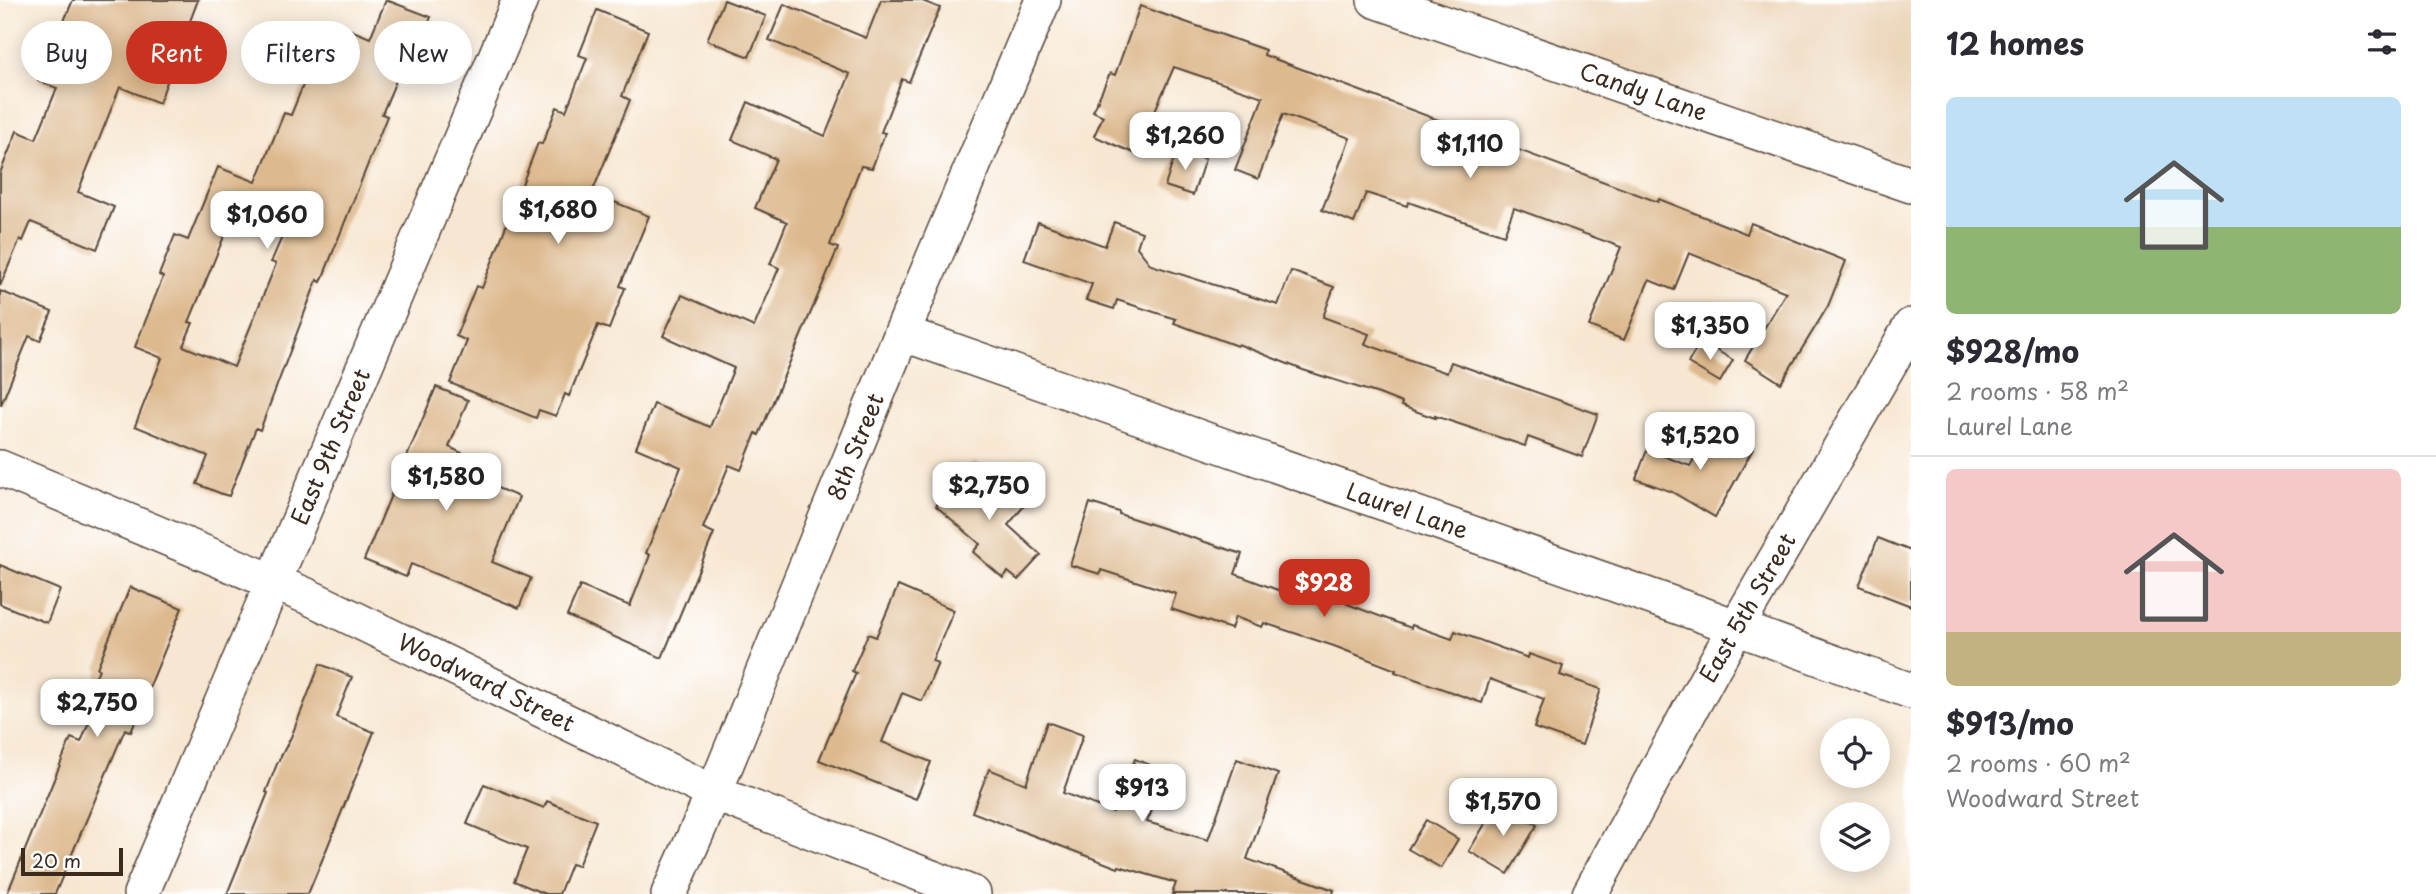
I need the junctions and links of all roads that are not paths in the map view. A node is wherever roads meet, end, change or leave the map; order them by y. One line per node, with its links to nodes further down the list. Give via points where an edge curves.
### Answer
1 (520, 0): 8 (street, East 9th Street)
2 (1044, 0): 6 (street, 8th Street)
3 (1375, 0): 4 (street, Candy Lane)
4 (1911, 185)
5 (1911, 326): 9 (street, East 5th Street)
6 (902, 333): 9 (street, Laurel Lane); 11 (street, 8th Street)
7 (0, 468): 8 (street, Woodward Street)
8 (274, 583): 11 (street, Woodward Street); 12 (street, East 9th Street)
9 (1737, 627): 10 (street, Laurel Lane); 15 (street, East 5th Street)
10 (1911, 691)
11 (714, 793): 13 (street, 8th Street); 14 (street, Woodward Street)
12 (141, 894)
13 (669, 894)
14 (973, 894)
15 (1590, 894)

